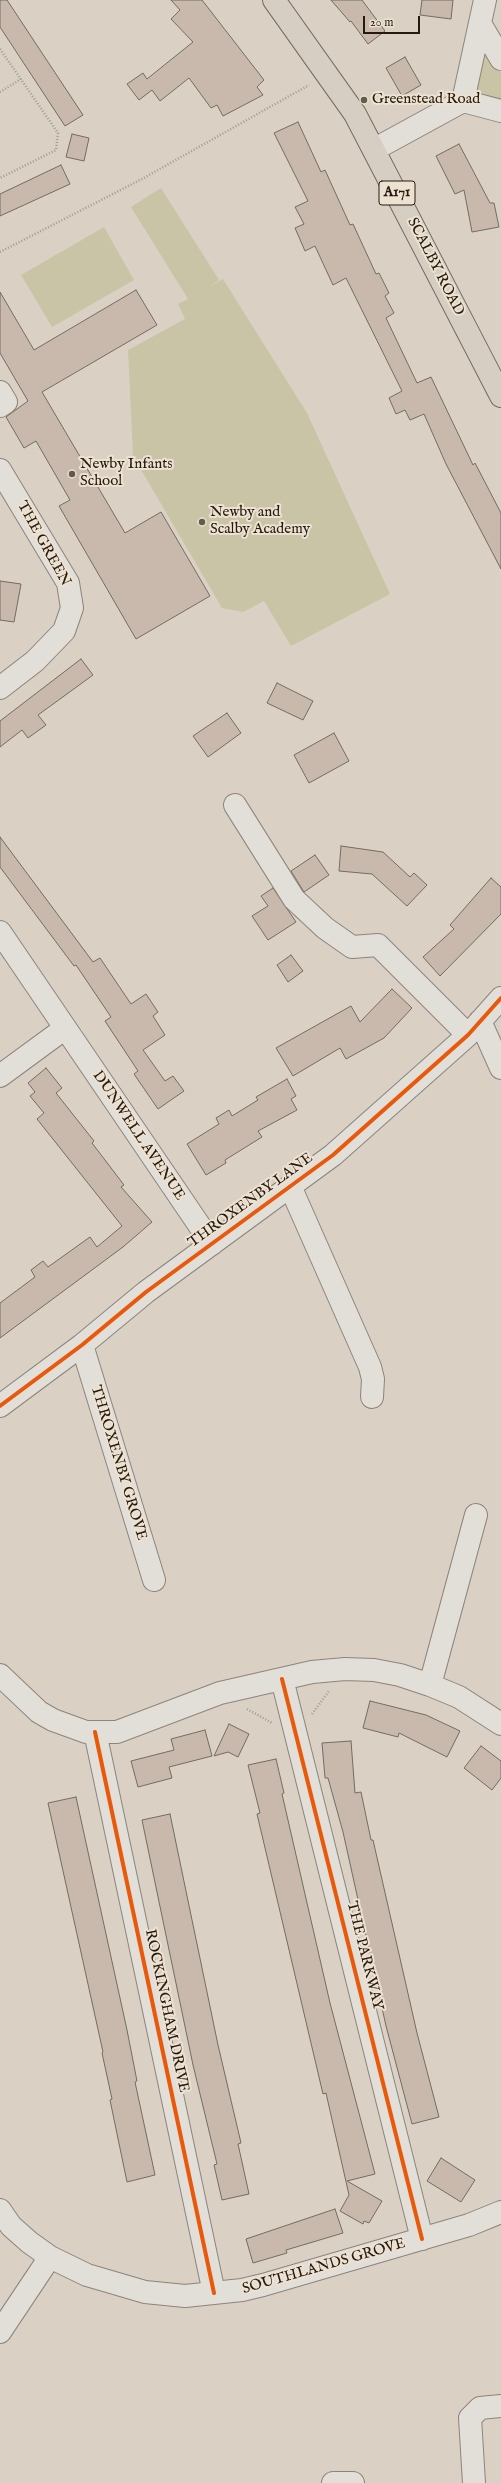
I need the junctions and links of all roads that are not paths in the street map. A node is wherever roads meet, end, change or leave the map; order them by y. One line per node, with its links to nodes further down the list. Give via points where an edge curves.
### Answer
1 (274, 0): 7 (highway, SCALBY ROAD / A171, via 355,114)
2 (486, 0): 3 (street)
3 (481, 25): 4 (street); 5 (street)
4 (501, 59)
5 (463, 101): 6 (street); 7 (street)
6 (501, 111)
7 (375, 149): 9 (highway, SCALBY ROAD / A171)
8 (0, 392): 10 (street, via 6,402)
9 (501, 396)
10 (0, 406)
11 (0, 470): 12 (street, THE GREEN, via 68,583 72,608 64,631 35,661)
12 (0, 688)
13 (235, 805): 17 (street, via 294,899 325,928 352,947 378,946)
14 (0, 932): 16 (street, DUNWELL AVENUE)
15 (501, 998): 17 (street, THROXENBY LANE)
16 (64, 1028): 19 (street); 21 (street, DUNWELL AVENUE)
17 (474, 1028): 18 (street); 20 (street, THROXENBY LANE, via 333,1155)
18 (501, 1068)
19 (0, 1076)
20 (290, 1186): 21 (street, THROXENBY LANE); 23 (street, via 370,1367 373,1379)
21 (212, 1244): 22 (street, THROXENBY LANE, via 146,1292)
22 (82, 1345): 24 (street, THROXENBY LANE); 26 (street, THROXENBY GROVE)
23 (372, 1397)
24 (0, 1406)
25 (476, 1515): 29 (street)
26 (154, 1580)
27 (0, 1675): 31 (street, via 39,1712 86,1732)
28 (282, 1679): 29 (street, via 312,1672 374,1670); 31 (street, via 220,1693 135,1727 117,1732); 34 (street, THE PARKWAY)
29 (430, 1686): 30 (street, via 459,1697)
30 (501, 1724)
31 (95, 1732): 36 (street, ROCKINGHAM DRIVE)
32 (0, 2210): 35 (street, SOUTHLANDS GROVE, via 11,2226)
33 (501, 2212): 34 (street, SOUTHLANDS GROVE, via 491,2218)
34 (422, 2239): 36 (street, SOUTHLANDS GROVE, via 263,2285)
35 (50, 2257): 36 (street, SOUTHLANDS GROVE, via 101,2281 145,2292 185,2296); 37 (street)
36 (214, 2293)
37 (0, 2332)
38 (501, 2406): 41 (street, via 480,2408 470,2418)
39 (333, 2483): 40 (street)
40 (353, 2483)
41 (474, 2483)

